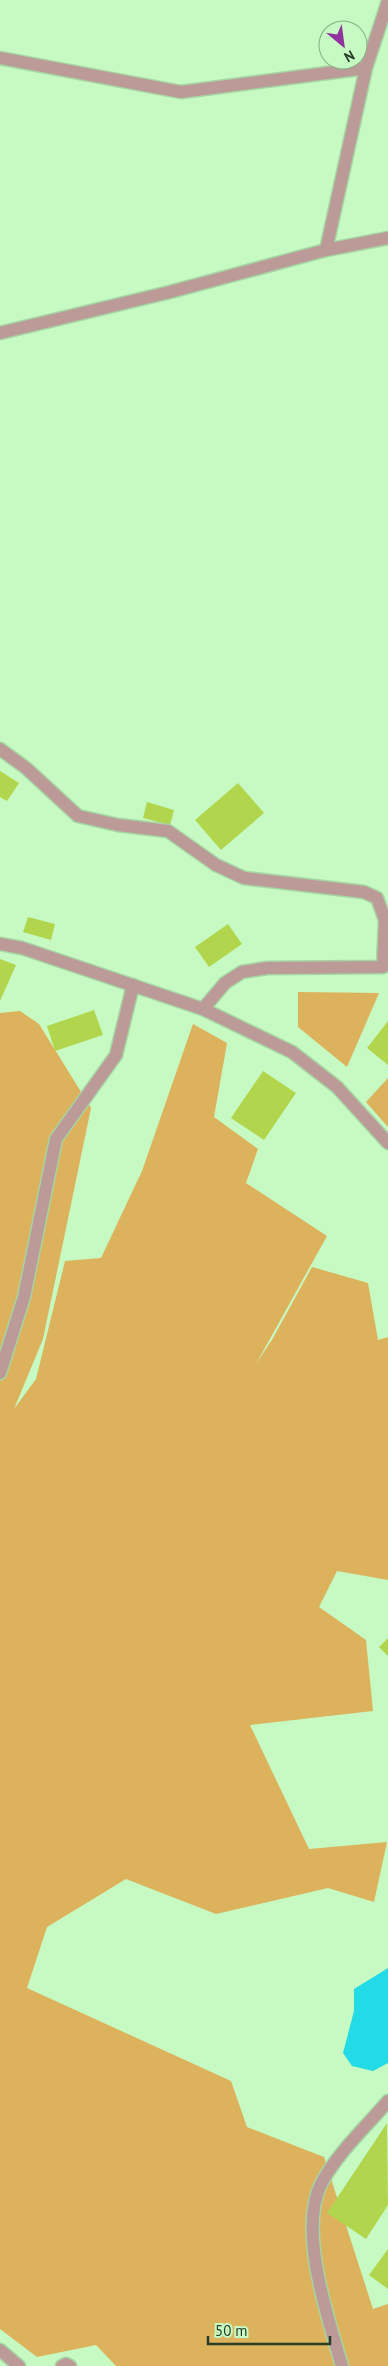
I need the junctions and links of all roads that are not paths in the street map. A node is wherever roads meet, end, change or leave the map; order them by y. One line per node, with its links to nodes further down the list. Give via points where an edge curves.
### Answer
1 (388, 1): 3 (street)
2 (0, 58): 4 (street, via 181,92)
3 (368, 62)
4 (351, 70)
5 (366, 70): 7 (street)
6 (388, 238): 7 (street)
7 (326, 250): 8 (street)
8 (0, 333)
9 (0, 749): 12 (street, via 26,768 78,816 168,831 216,865 244,878 364,892 377,898 386,920 383,967 267,968 242,972 225,983)
10 (0, 944): 11 (street, via 22,948)
11 (133, 985): 12 (street); 14 (street, via 116,1055 56,1139 24,1297)
12 (203, 1009): 13 (street, via 292,1052 338,1087)
13 (388, 1143)
14 (0, 1373)
15 (388, 2101): 20 (street, via 334,2165 316,2198 313,2228 319,2287)
16 (0, 2350): 17 (street)
17 (19, 2366)
18 (62, 2366): 19 (street)
19 (70, 2366)
20 (342, 2366)

